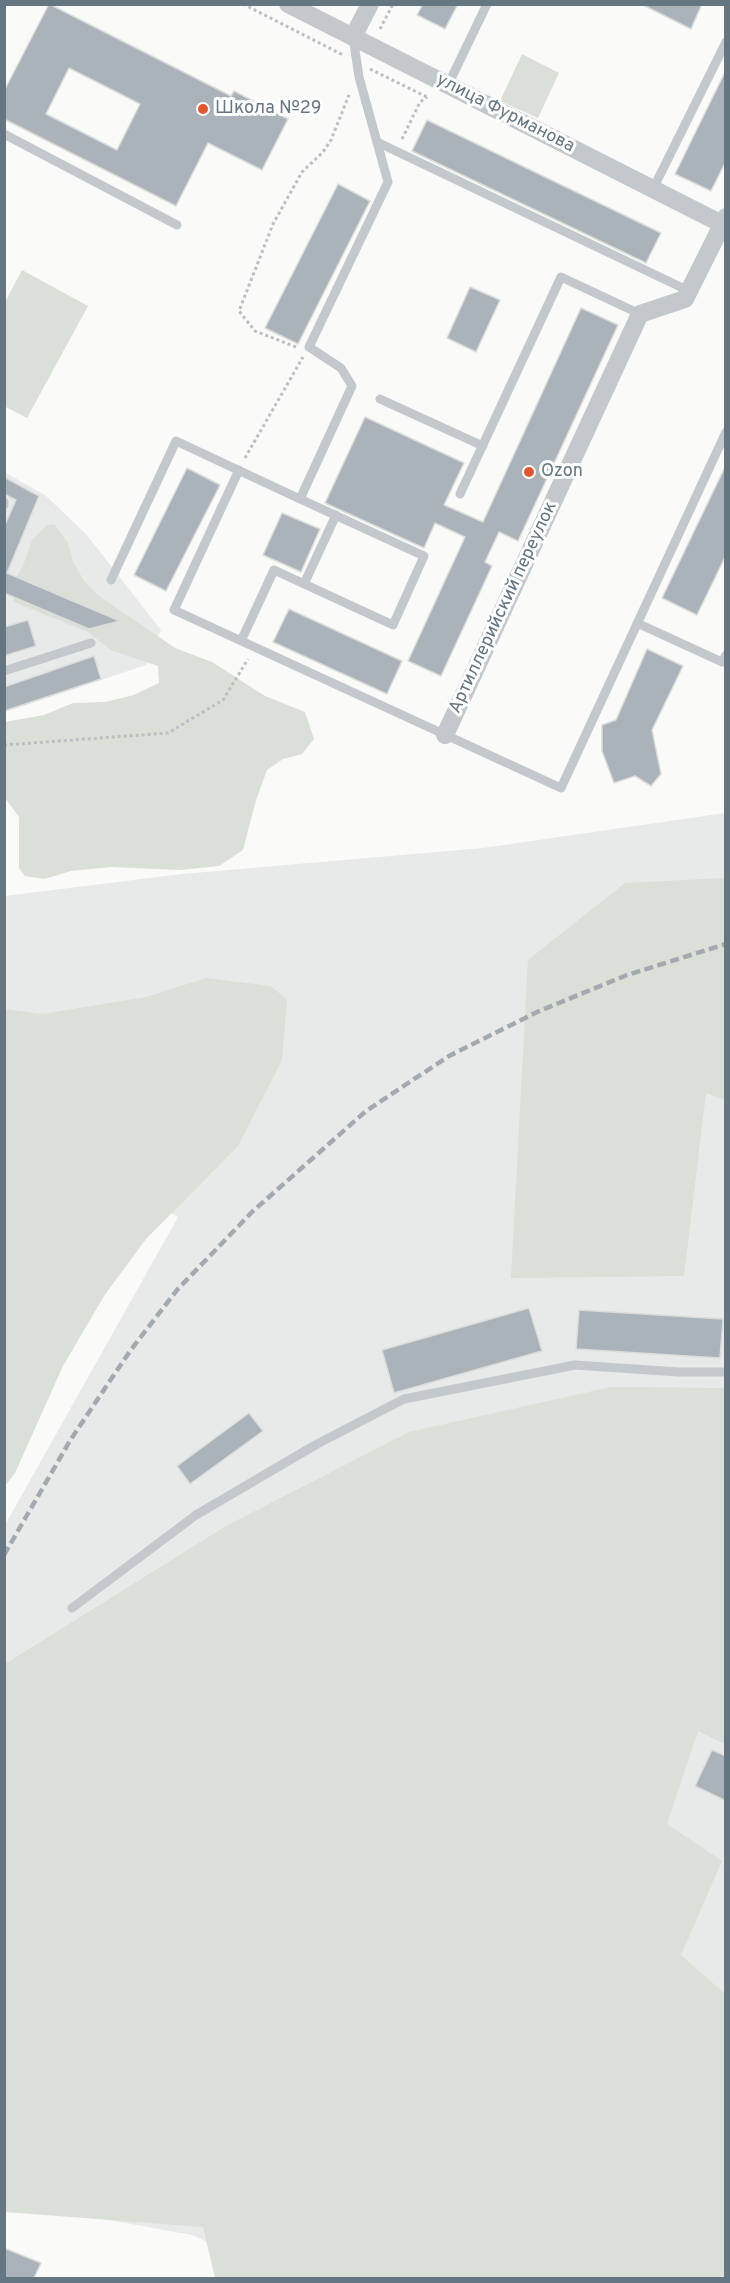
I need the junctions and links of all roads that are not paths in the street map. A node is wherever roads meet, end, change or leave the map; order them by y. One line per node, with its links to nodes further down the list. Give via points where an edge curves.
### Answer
1 (288, 4): 4 (street, улица Фурманова)
2 (370, 4): 4 (street)
3 (487, 4): 6 (lane)
4 (353, 38): 6 (street, улица Фурманова); 8 (lane)
5 (726, 42): 9 (lane)
6 (448, 85): 9 (street, улица Фурманова)
7 (4, 134): 11 (lane)
8 (377, 142): 12 (lane); 19 (lane, via 388,182 309,347 341,368 352,386)
9 (653, 189): 10 (street, улица Фурманова)
10 (724, 222): 12 (street)
11 (177, 225)
12 (689, 291): 13 (street, via 685,299)
13 (640, 314): 16 (lane, via 561,277); 28 (street, Артиллерийский переулок)
14 (380, 399): 16 (lane)
15 (726, 432): 23 (lane)
16 (483, 446): 18 (lane)
17 (238, 470): 19 (lane); 21 (lane, via 176,441); 24 (lane, via 174,610)
18 (460, 494)
19 (300, 499): 20 (lane)
20 (336, 515): 22 (lane); 22 (lane, via 424,556 393,625)
21 (111, 580)
22 (304, 584): 24 (lane, via 274,570)
23 (637, 623): 26 (lane, via 722,662); 28 (lane, via 561,788)
24 (241, 641): 28 (lane)
25 (91, 643): 27 (lane)
26 (726, 655)
27 (4, 671)
28 (445, 735)
29 (726, 1372): 30 (lane, via 575,1365 404,1399 317,1444 196,1515)
30 (72, 1608)

